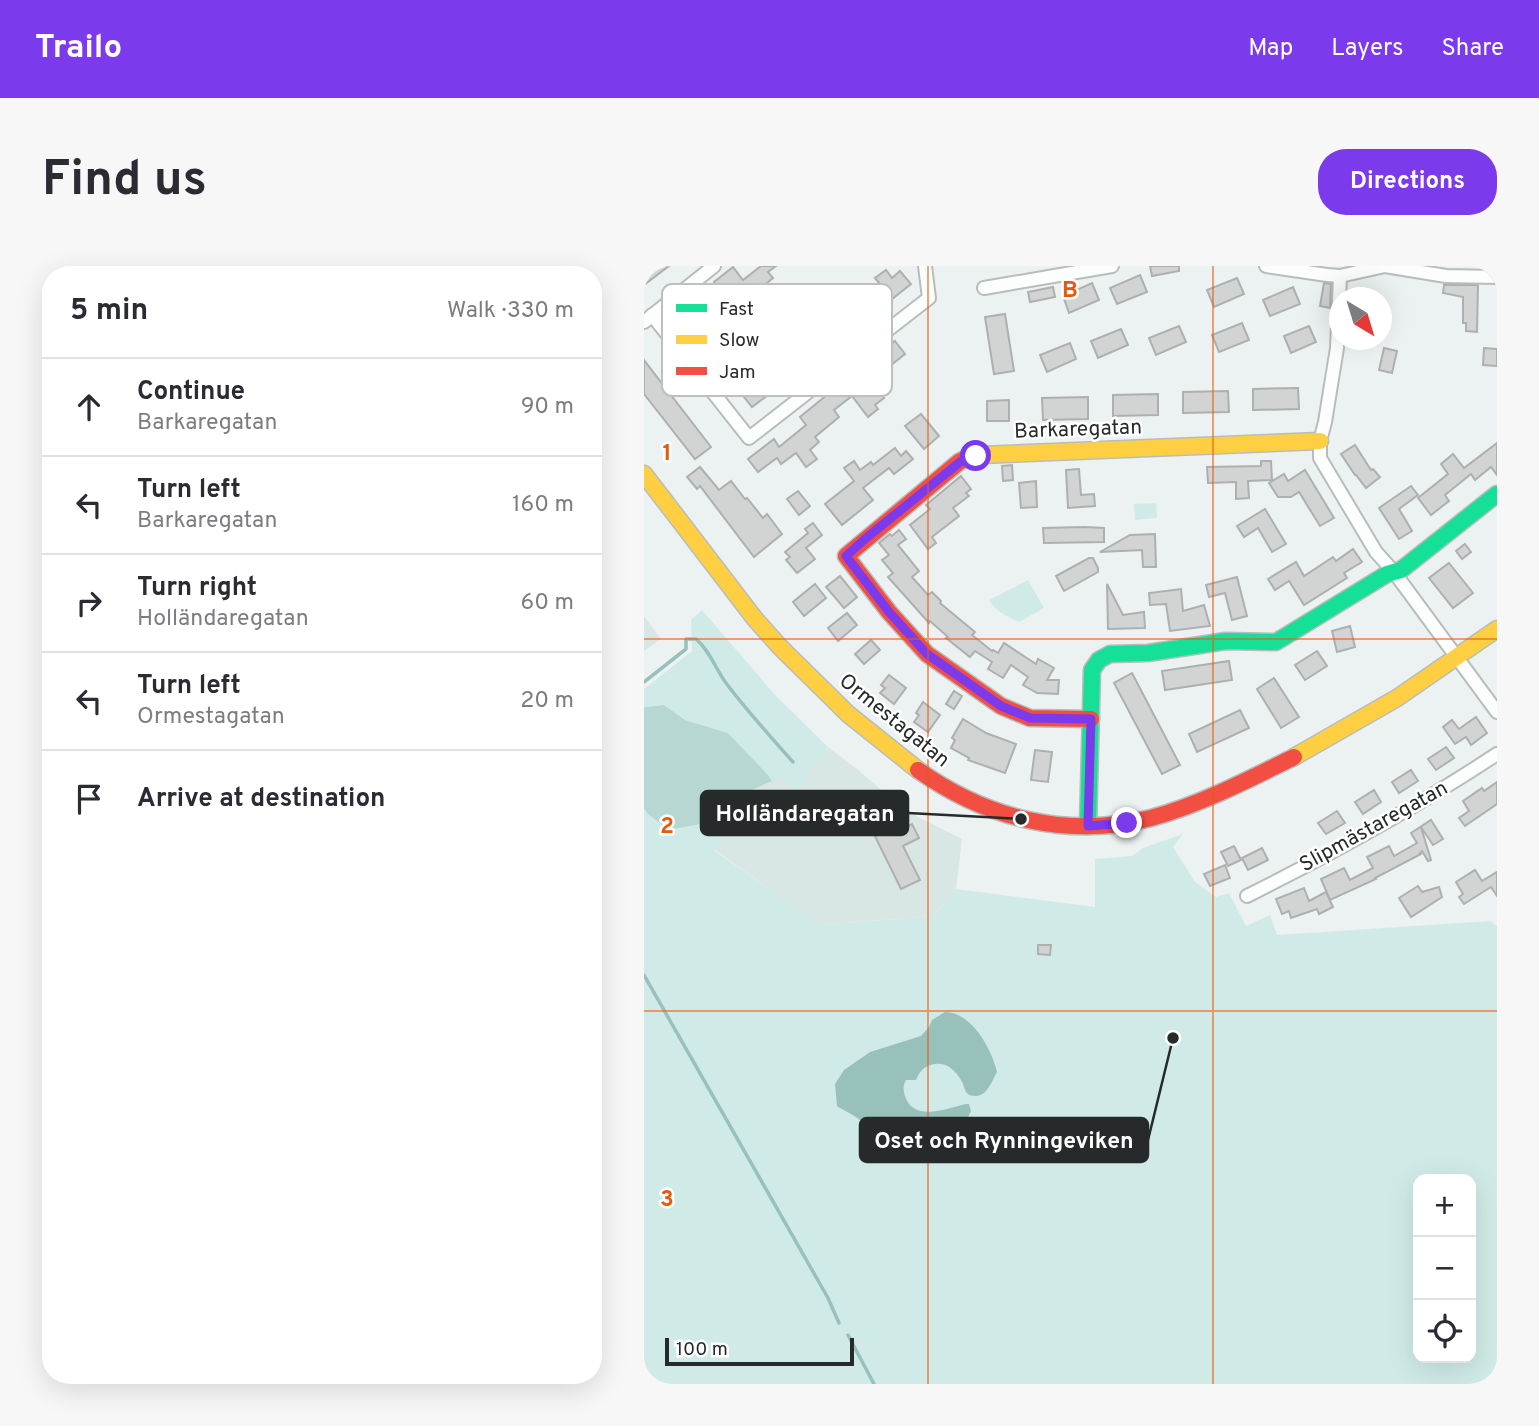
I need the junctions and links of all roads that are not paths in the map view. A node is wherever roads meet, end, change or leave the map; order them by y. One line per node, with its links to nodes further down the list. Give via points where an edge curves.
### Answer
1 (714, 266): 8 (street)
2 (925, 266): 12 (street, via 929,298)
3 (1112, 266): 9 (street)
4 (1266, 266): 6 (street)
5 (1465, 271): 6 (street, via 1385,266); 7 (street)
6 (1340, 276): 16 (street, via 1337,348)
7 (1497, 277)
8 (692, 284)
9 (984, 288)
10 (662, 308): 11 (street)
11 (648, 319): 13 (street)
12 (892, 327)
13 (662, 335)
14 (713, 396): 15 (street, via 749,438)
15 (803, 396)
16 (1320, 441): 19 (street, via 1321,458 1376,552); 23 (street, Barkaregatan, via 971,456 846,556 927,654 1001,706 1030,718)
17 (644, 474): 25 (street, Ormestagatan, via 766,631 852,719 897,756 931,781 998,813 1032,822)
18 (1497, 494): 19 (street)
19 (1394, 572): 21 (street); 23 (street, via 1276,642 1226,641 1110,654 1092,670)
20 (1497, 629): 21 (street, Ormestagatan)
21 (1457, 657): 22 (street); 25 (street, Ormestagatan, via 1341,731 1252,778 1149,819)
22 (1497, 712)
23 (1091, 719): 25 (street)
24 (1497, 754): 26 (street, Slipmästaregatan, via 1370,832)
25 (1088, 826)
26 (1247, 896)

